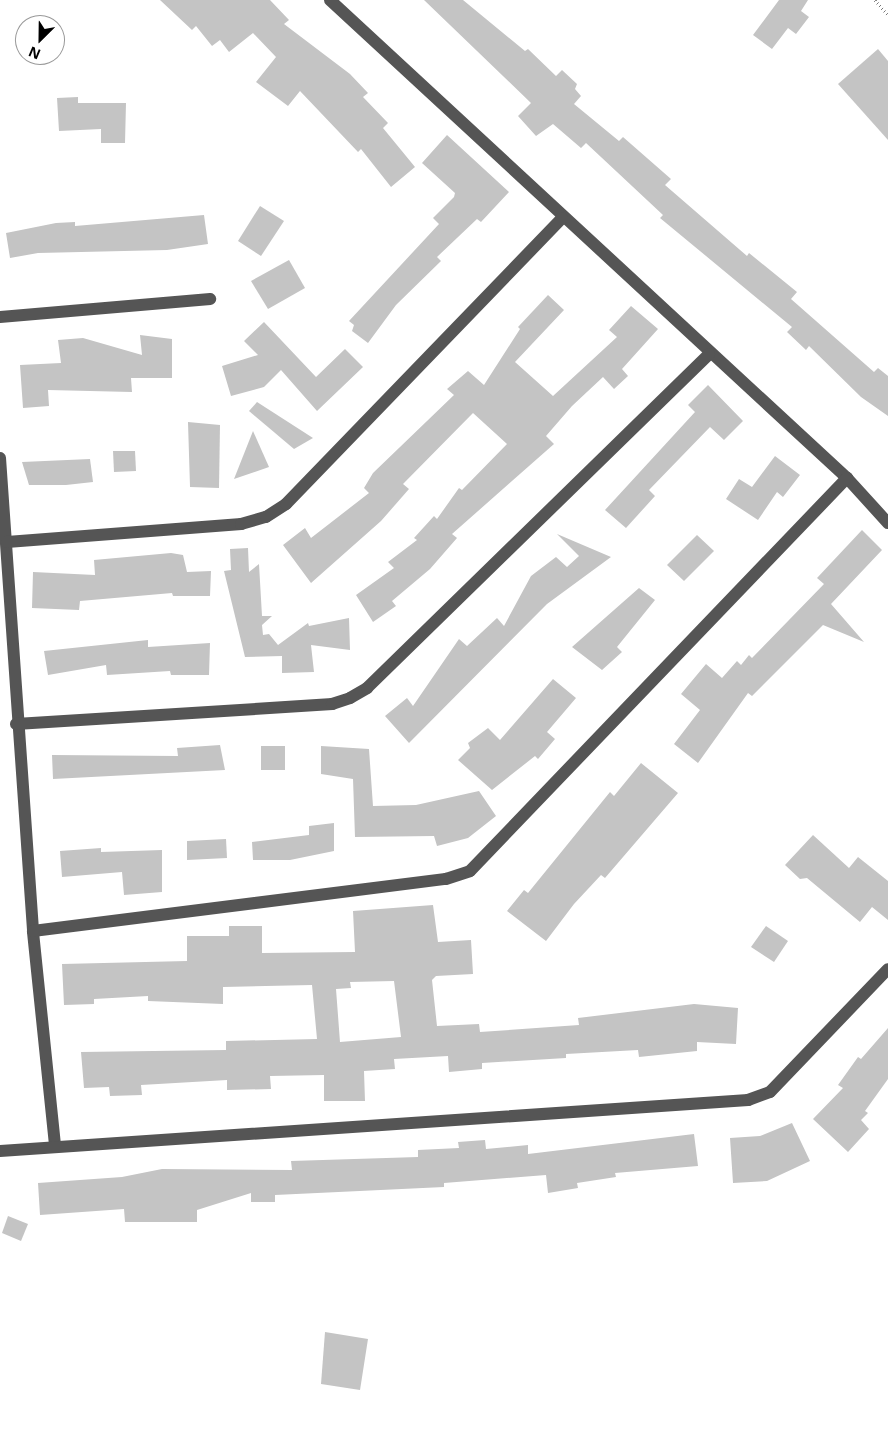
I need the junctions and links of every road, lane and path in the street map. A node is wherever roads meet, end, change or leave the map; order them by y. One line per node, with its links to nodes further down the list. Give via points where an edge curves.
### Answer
1 (330, 0): 4 (street)
2 (875, 0): 3 (path)
3 (888, 15)
4 (562, 218): 7 (street); 11 (street, via 286,504 266,517 241,524)
5 (210, 299): 6 (street)
6 (0, 316)
7 (709, 354): 9 (street); 12 (street, via 367,688 350,698 332,704)
8 (0, 458): 11 (street)
9 (847, 478): 10 (street); 13 (street, via 470,871 446,879)
10 (888, 523)
11 (7, 542): 12 (street)
12 (16, 724): 13 (street)
13 (33, 931): 15 (street)
14 (888, 969): 15 (street, via 770,1092 748,1100)
15 (55, 1145): 16 (street)
16 (0, 1151)

